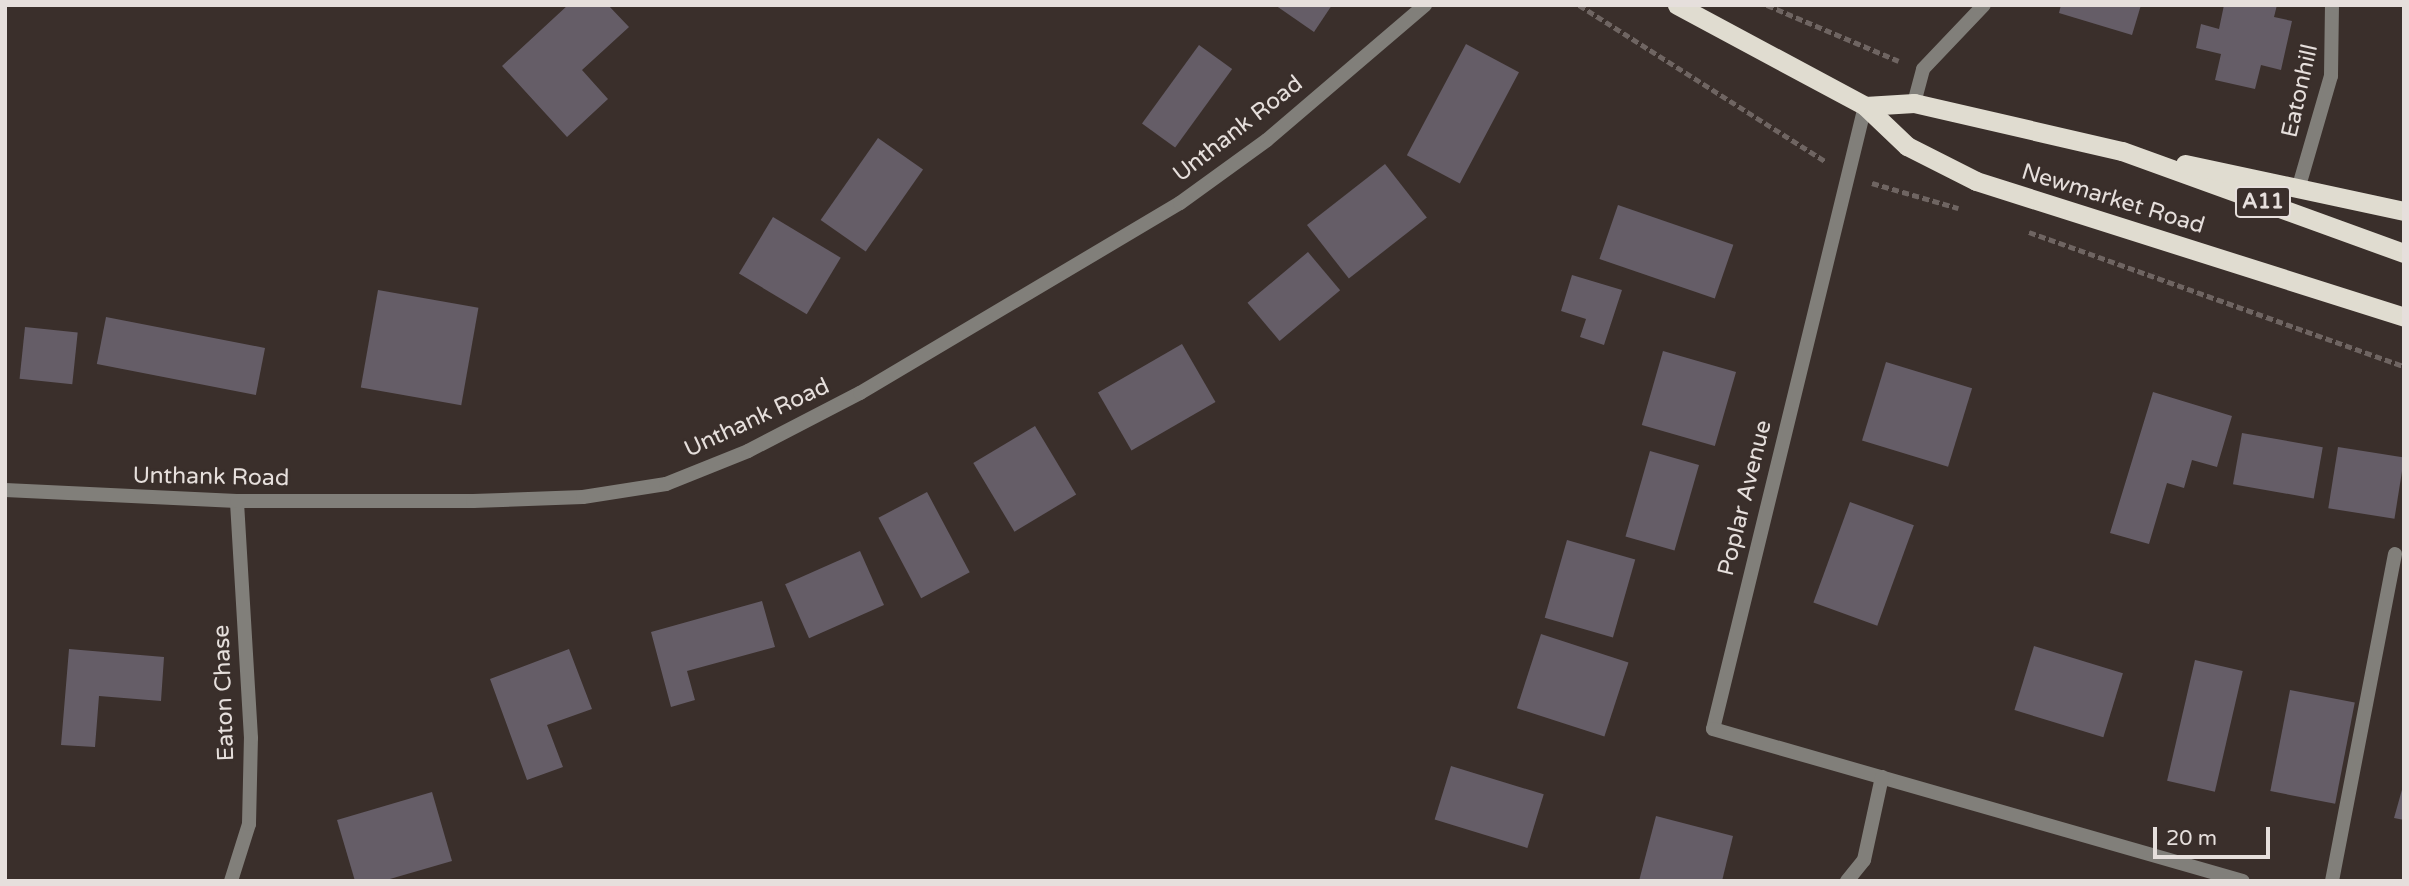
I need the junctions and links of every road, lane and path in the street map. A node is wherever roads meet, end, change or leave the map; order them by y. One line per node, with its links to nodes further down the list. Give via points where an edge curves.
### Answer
1 (1425, 5): 7 (street, Unthank Road)
2 (1579, 5): 12 (path)
3 (1677, 5): 10 (highway, Newmarket Road)
4 (1767, 5): 8 (path)
5 (1984, 5): 8 (street)
6 (2332, 5): 13 (street, Eatonhill, via 2331,76)
7 (1414, 11): 21 (street, Unthank Road, via 1267,140 1180,203 860,393 702,470 666,484 583,497)
8 (1923, 69): 9 (street)
9 (1914, 103): 10 (highway, Newmarket Road / A11); 11 (highway, Newmarket Road / A11)
10 (1865, 106): 12 (street, Poplar Avenue); 18 (highway, Newmarket Road, via 1907,146 1976,181)
11 (2122, 151): 13 (highway); 17 (highway, Newmarket Road / A11)
12 (1845, 174): 14 (path); 23 (street, Poplar Avenue, via 1713,729)
13 (2299, 186): 15 (highway)
14 (1967, 210)
15 (2404, 211)
16 (2019, 229): 19 (path)
17 (2404, 253)
18 (2404, 317)
19 (2404, 366)
20 (5, 490): 21 (street, Unthank Road)
21 (237, 501): 24 (street, Eaton Chase, via 251,738 248,824)
22 (2395, 554): 27 (street)
23 (1882, 777): 25 (street, via 1864,860); 26 (street, Poplar Avenue)
24 (232, 881)
25 (1847, 881)
26 (2243, 881)
27 (2332, 881)

